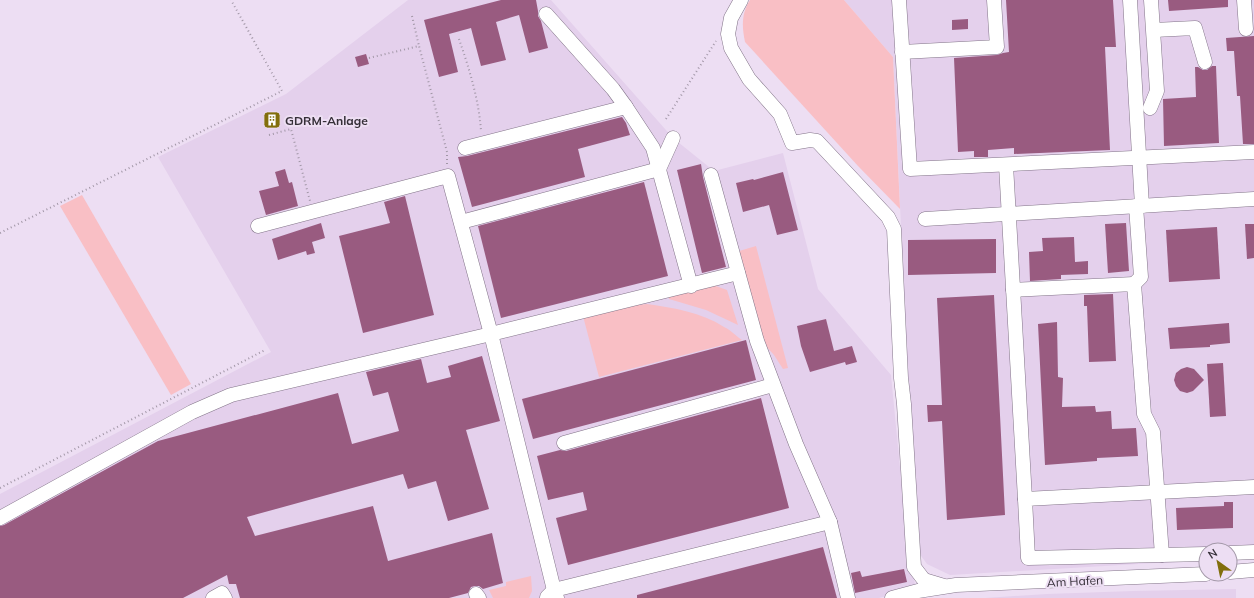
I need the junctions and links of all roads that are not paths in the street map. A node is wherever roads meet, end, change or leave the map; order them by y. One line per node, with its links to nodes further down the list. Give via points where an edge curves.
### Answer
1 (741, 0): 46 (street, Am Hafen, via 731,18 728,34 731,48 749,79 780,114 792,143 816,141 888,217 894,228 914,567 924,580)
2 (899, 0): 10 (street)
3 (994, 0): 10 (street, via 996,47)
4 (1130, 0): 17 (street)
5 (1151, 0): 9 (street)
6 (1244, 0): 8 (street)
7 (546, 14): 12 (street, via 613,89)
8 (1246, 29)
9 (1154, 30): 11 (street, via 1195,28); 13 (street, via 1157,91)
10 (902, 52): 18 (street, via 910,169)
11 (1205, 62)
12 (626, 108): 15 (street); 19 (street, via 653,148)
13 (1150, 108)
14 (673, 138): 19 (street)
15 (464, 148)
16 (1254, 152): 17 (street)
17 (1139, 158): 18 (street); 22 (street)
18 (1006, 165): 23 (street)
19 (659, 169): 25 (street); 29 (street)
20 (711, 175): 27 (street)
21 (1254, 200): 22 (street)
22 (1139, 206): 23 (street); 28 (street, via 1141,277)
23 (1009, 214): 24 (street); 30 (street)
24 (925, 219)
25 (461, 222): 26 (street, via 448,176); 31 (street)
26 (258, 226)
27 (738, 273): 29 (street); 32 (street, via 757,341)
28 (1134, 284): 30 (street); 35 (street, via 1144,414 1152,432)
29 (691, 286): 31 (street)
30 (1013, 290): 36 (street)
31 (492, 334): 37 (street, via 231,395 192,412); 47 (street)
32 (773, 385): 33 (street); 38 (street)
33 (564, 443)
34 (1254, 487): 35 (street)
35 (1157, 492): 36 (street); 42 (street)
36 (1024, 499): 42 (street, via 1028,558)
37 (0, 518)
38 (830, 522): 47 (street); 50 (street)
39 (1254, 552): 40 (street)
40 (1238, 553)
41 (1198, 554): 42 (street)
42 (1162, 555)
43 (1254, 570): 44 (street)
44 (1238, 571)
45 (1198, 574): 46 (street, Am Hafen)
46 (944, 586): 51 (street, Am Hafen)
47 (552, 595)
48 (213, 598): 49 (street, via 222,593)
49 (225, 598)
50 (848, 598)
51 (892, 598)

